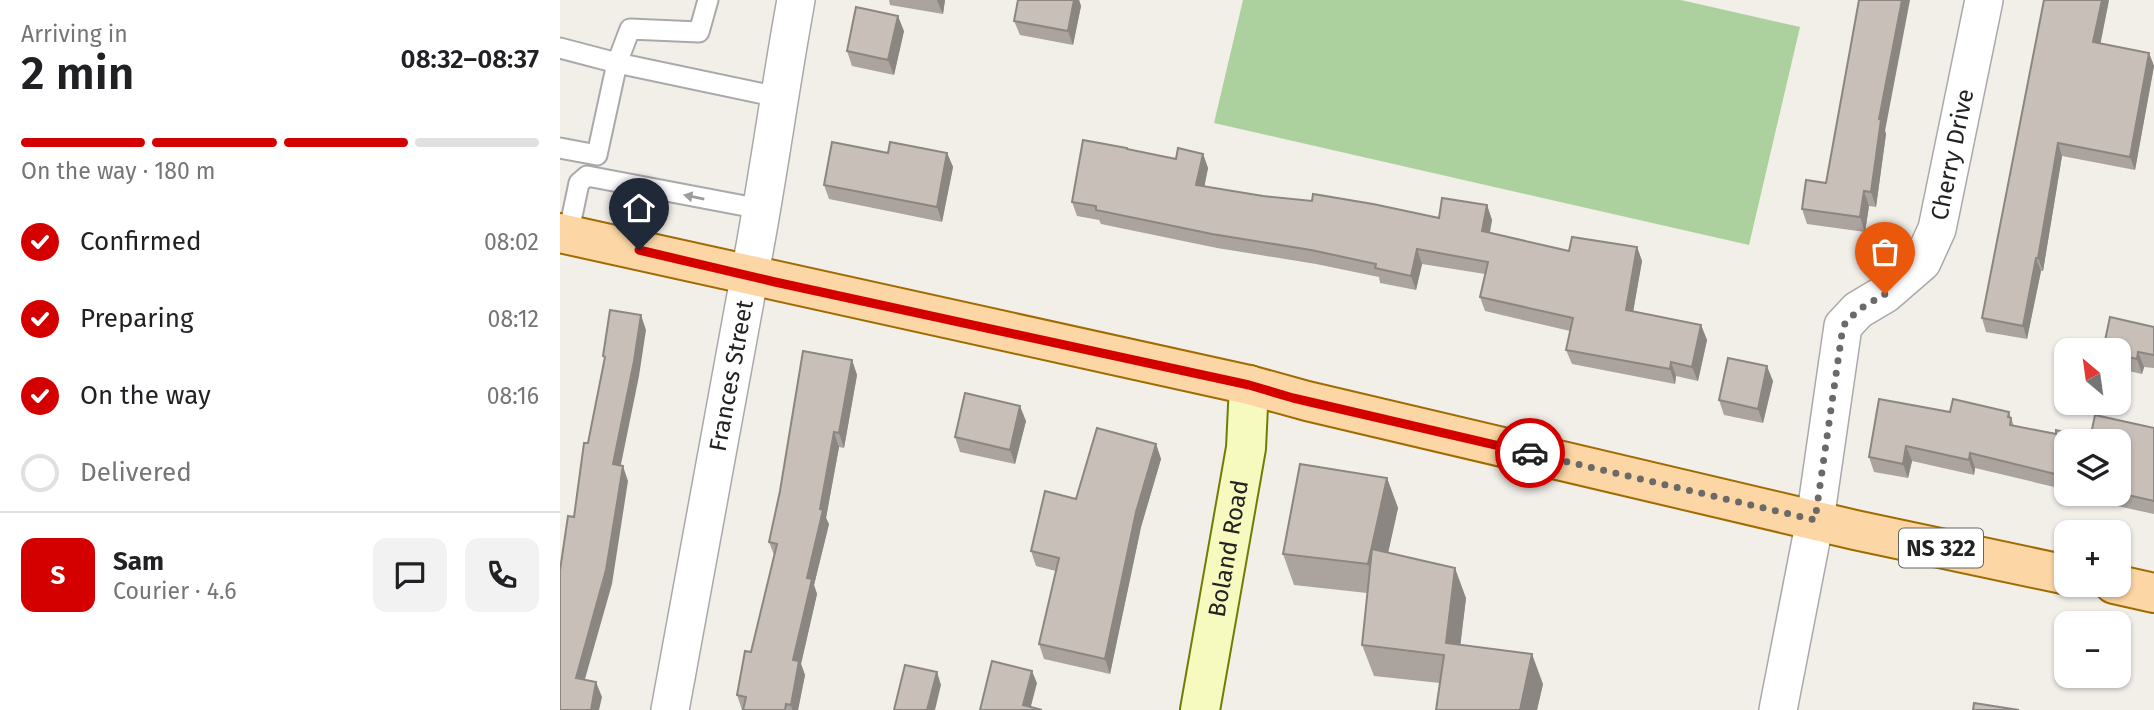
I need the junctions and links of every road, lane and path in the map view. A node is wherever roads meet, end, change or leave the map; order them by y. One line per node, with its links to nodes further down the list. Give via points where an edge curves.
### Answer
1 (708, 0): 5 (lane, via 699,32 630,29)
2 (796, 0): 6 (street, Frances Street)
3 (1984, 0): 12 (street, Cherry Drive, via 1937,229 1922,261 1843,326)
4 (560, 48): 5 (lane)
5 (617, 63): 6 (lane); 7 (lane, via 597,155)
6 (778, 97): 8 (street, Frances Street)
7 (560, 148)
8 (761, 209): 9 (lane, one-way to 9, via 587,176 579,183); 10 (street, Frances Street)
9 (564, 234): 10 (main road, NS 322)
10 (748, 276): 11 (main road, NS 322); 16 (street, Frances Street)
11 (1249, 385): 12 (main road, NS 322); 17 (street, Boland Road, via 1248,439)
12 (1815, 520): 13 (main road, NS 322); 18 (street, Cherry Drive)
13 (2054, 572)
14 (2131, 588): 15 (main road)
15 (2154, 593)
16 (670, 710)
17 (1200, 710)
18 (1778, 710)

